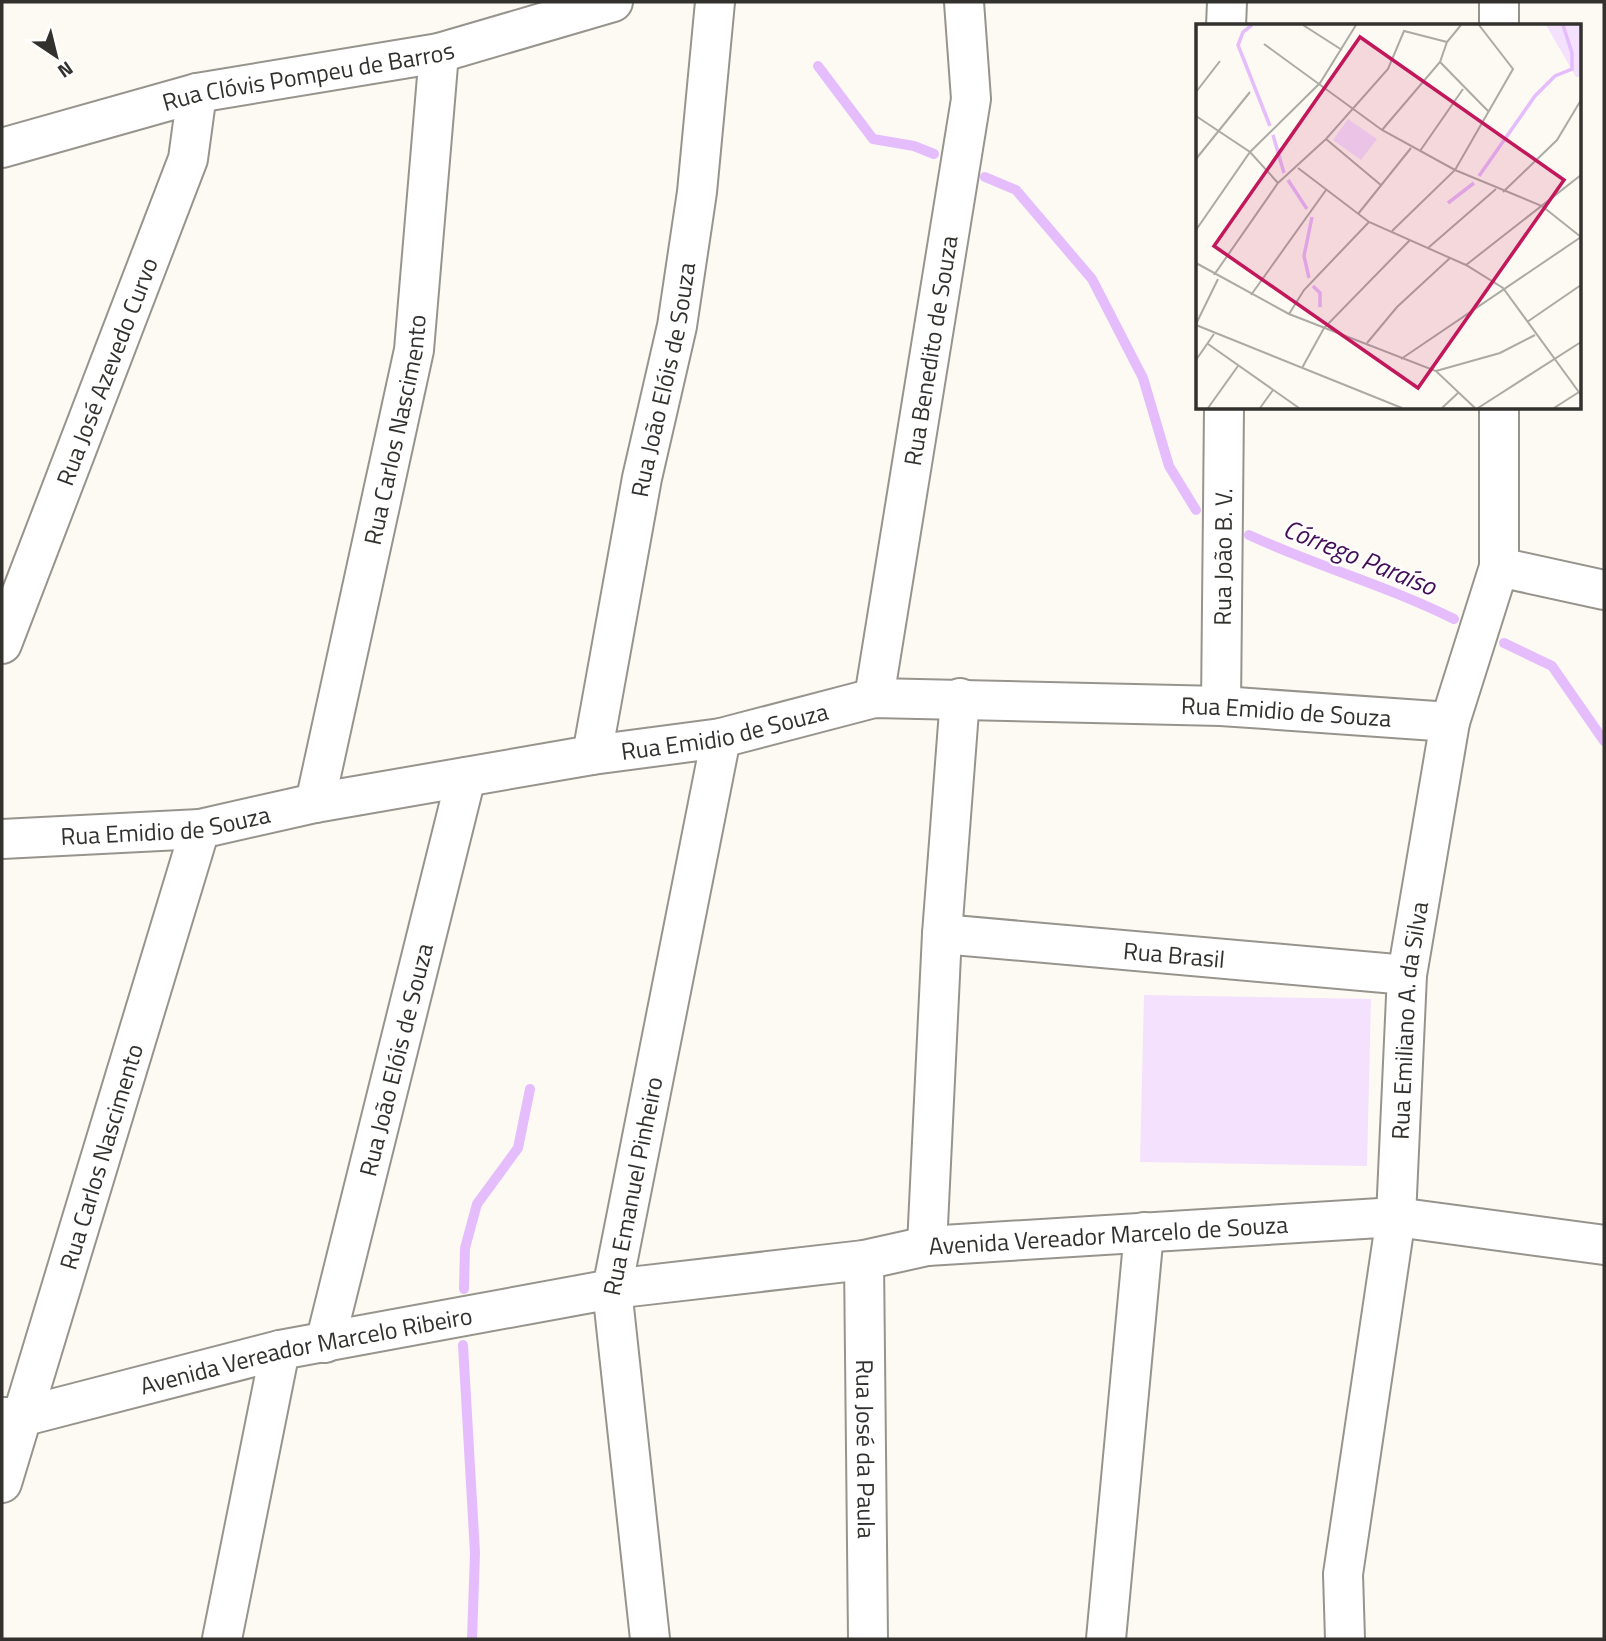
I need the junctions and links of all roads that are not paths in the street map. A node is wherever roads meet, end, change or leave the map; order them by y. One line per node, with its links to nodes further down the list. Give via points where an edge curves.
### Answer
1 (613, 2): 8 (street, Rua Clóvis Pompeu de Barros)
2 (715, 2): 21 (street, Rua João Elóis de Souza, via 697,192 677,326 642,478)
3 (964, 2): 16 (street, Rua Benedito de Souza, via 971,99)
4 (1227, 2): 6 (street)
5 (1499, 2): 7 (street)
6 (1226, 24)
7 (1499, 24)
8 (439, 53): 9 (street, Rua Clóvis Pompeu de Barros); 23 (street, Rua Carlos Nascimento, via 414,349)
9 (197, 93): 10 (street, Rua Clóvis Pompeu de Barros); 15 (street, Rua José Azevedo Curvo, via 188,159)
10 (2, 148)
11 (1224, 410): 18 (street, Rua João B. V.)
12 (1499, 410): 13 (street, Rua Emiliano A. da Silva)
13 (1499, 567): 14 (street); 19 (street, Rua Emiliano A. da Silva)
14 (1604, 590)
15 (2, 644)
16 (874, 698): 17 (street, Rua Emidio de Souza); 20 (street, Rua Emidio de Souza)
17 (960, 698): 18 (street, Rua Emidio de Souza); 26 (street)
18 (1222, 706): 19 (street, Rua Emidio de Souza)
19 (1450, 722): 27 (street, Rua Emiliano A. da Silva)
20 (721, 738): 21 (street, Rua Emidio de Souza); 33 (street, Rua Emanuel Pinheiro)
21 (592, 755): 22 (street, Rua Emidio de Souza)
22 (466, 777): 23 (street, Rua Emidio de Souza); 34 (street, Rua João Elóis de Souza)
23 (315, 803): 24 (street, Rua Emidio de Souza)
24 (200, 828): 25 (street, Rua Emidio de Souza); 36 (street, Rua Carlos Nascimento)
25 (2, 839)
26 (942, 934): 27 (street, Rua Brasil); 31 (street)
27 (1407, 975): 28 (street, Rua Emiliano A. da Silva)
28 (1396, 1217): 29 (street, Avenida Vereador Marcelo de Souza); 30 (street, Avenida Vereador Marcelo de Souza); 42 (street, Rua Emiliano A. da Silva, via 1343,1574)
29 (1144, 1232): 31 (street, Avenida Vereador Marcelo de Souza); 41 (street)
30 (1604, 1245)
31 (927, 1246): 32 (street, Avenida Vereador Marcelo de Souza)
32 (864, 1260): 33 (street, Avenida Vereador Marcelo de Souza); 40 (street, Rua José da Paula)
33 (612, 1289): 34 (street, Avenida Vereador Marcelo Ribeiro); 39 (street, Rua Emanuel Pinheiro)
34 (325, 1343): 35 (street, Avenida Vereador Marcelo Ribeiro)
35 (280, 1350): 36 (street, Avenida Vereador Marcelo Ribeiro); 38 (street)
36 (12, 1417): 37 (street, Rua Carlos Nascimento)
37 (2, 1483)
38 (222, 1639)
39 (650, 1639)
40 (868, 1639)
41 (1106, 1639)
42 (1345, 1639)

